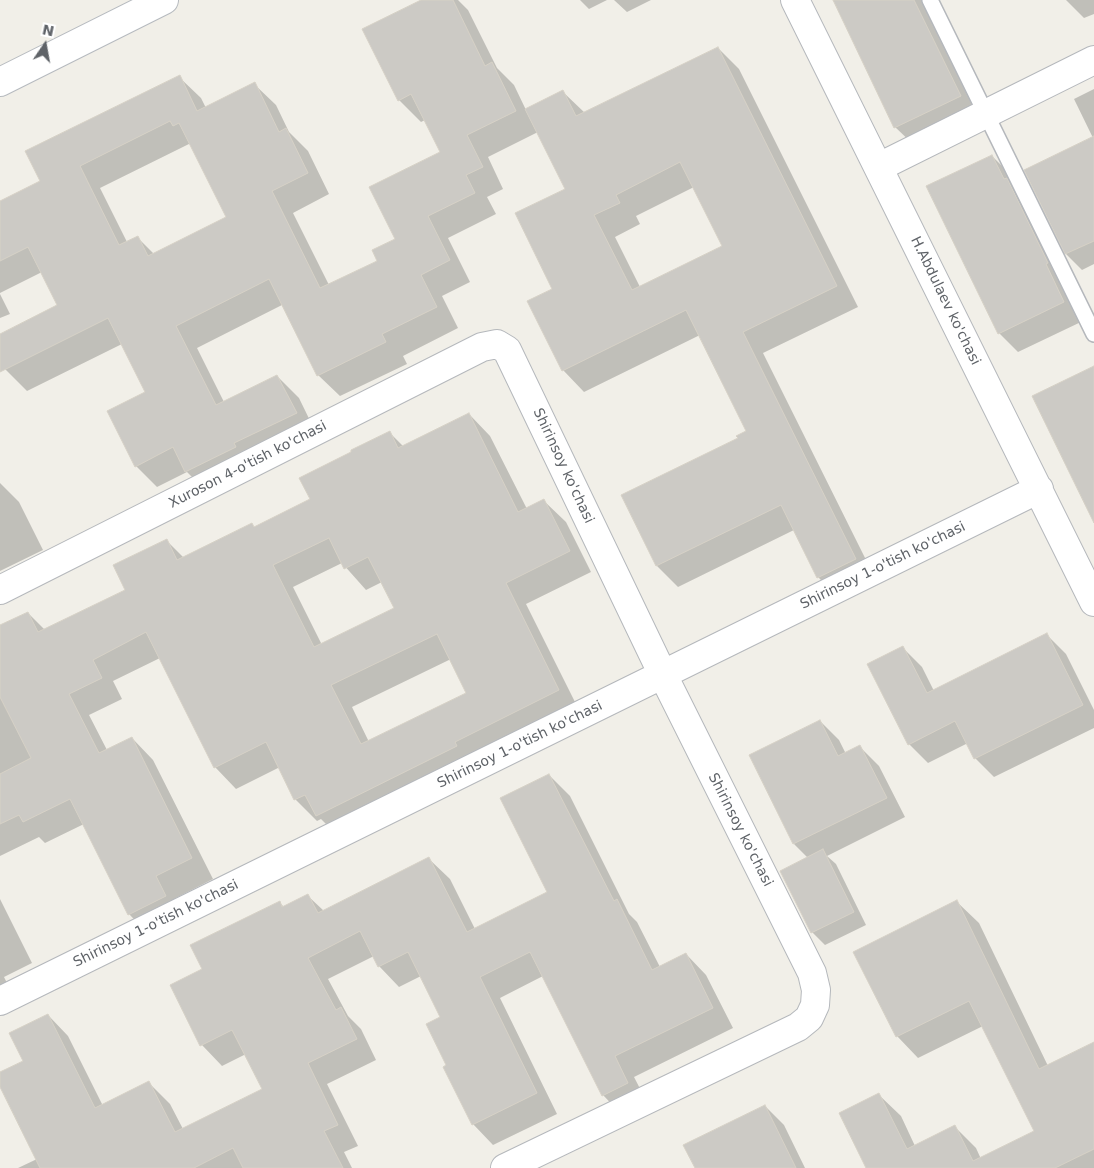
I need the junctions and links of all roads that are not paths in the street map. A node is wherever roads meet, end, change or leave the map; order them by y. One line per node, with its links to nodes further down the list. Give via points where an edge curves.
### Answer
1 (124, 0): 6 (street)
2 (164, 0): 7 (street)
3 (795, 0): 9 (street, H.Abdulaev ko'chasi)
4 (930, 0): 8 (lane)
5 (1094, 60): 8 (street)
6 (0, 61)
7 (0, 82)
8 (986, 115): 9 (street); 10 (lane)
9 (879, 167): 12 (street, H.Abdulaev ko'chasi)
10 (1094, 334)
11 (497, 344): 13 (street, Xuroson 4-o'tish ko'chasi, via 482,347); 15 (street, Shirinsoy ko'chasi, via 507,350)
12 (1039, 489): 14 (street, H.Abdulaev ko'chasi); 15 (street, Shirinsoy 1-o'tish ko'chasi)
13 (0, 590)
14 (1094, 602)
15 (663, 675): 16 (street, Shirinsoy 1-o'tish ko'chasi); 17 (street, Shirinsoy ko'chasi, via 812,973 816,1005 809,1018 798,1027)
16 (0, 1001)
17 (505, 1168)

